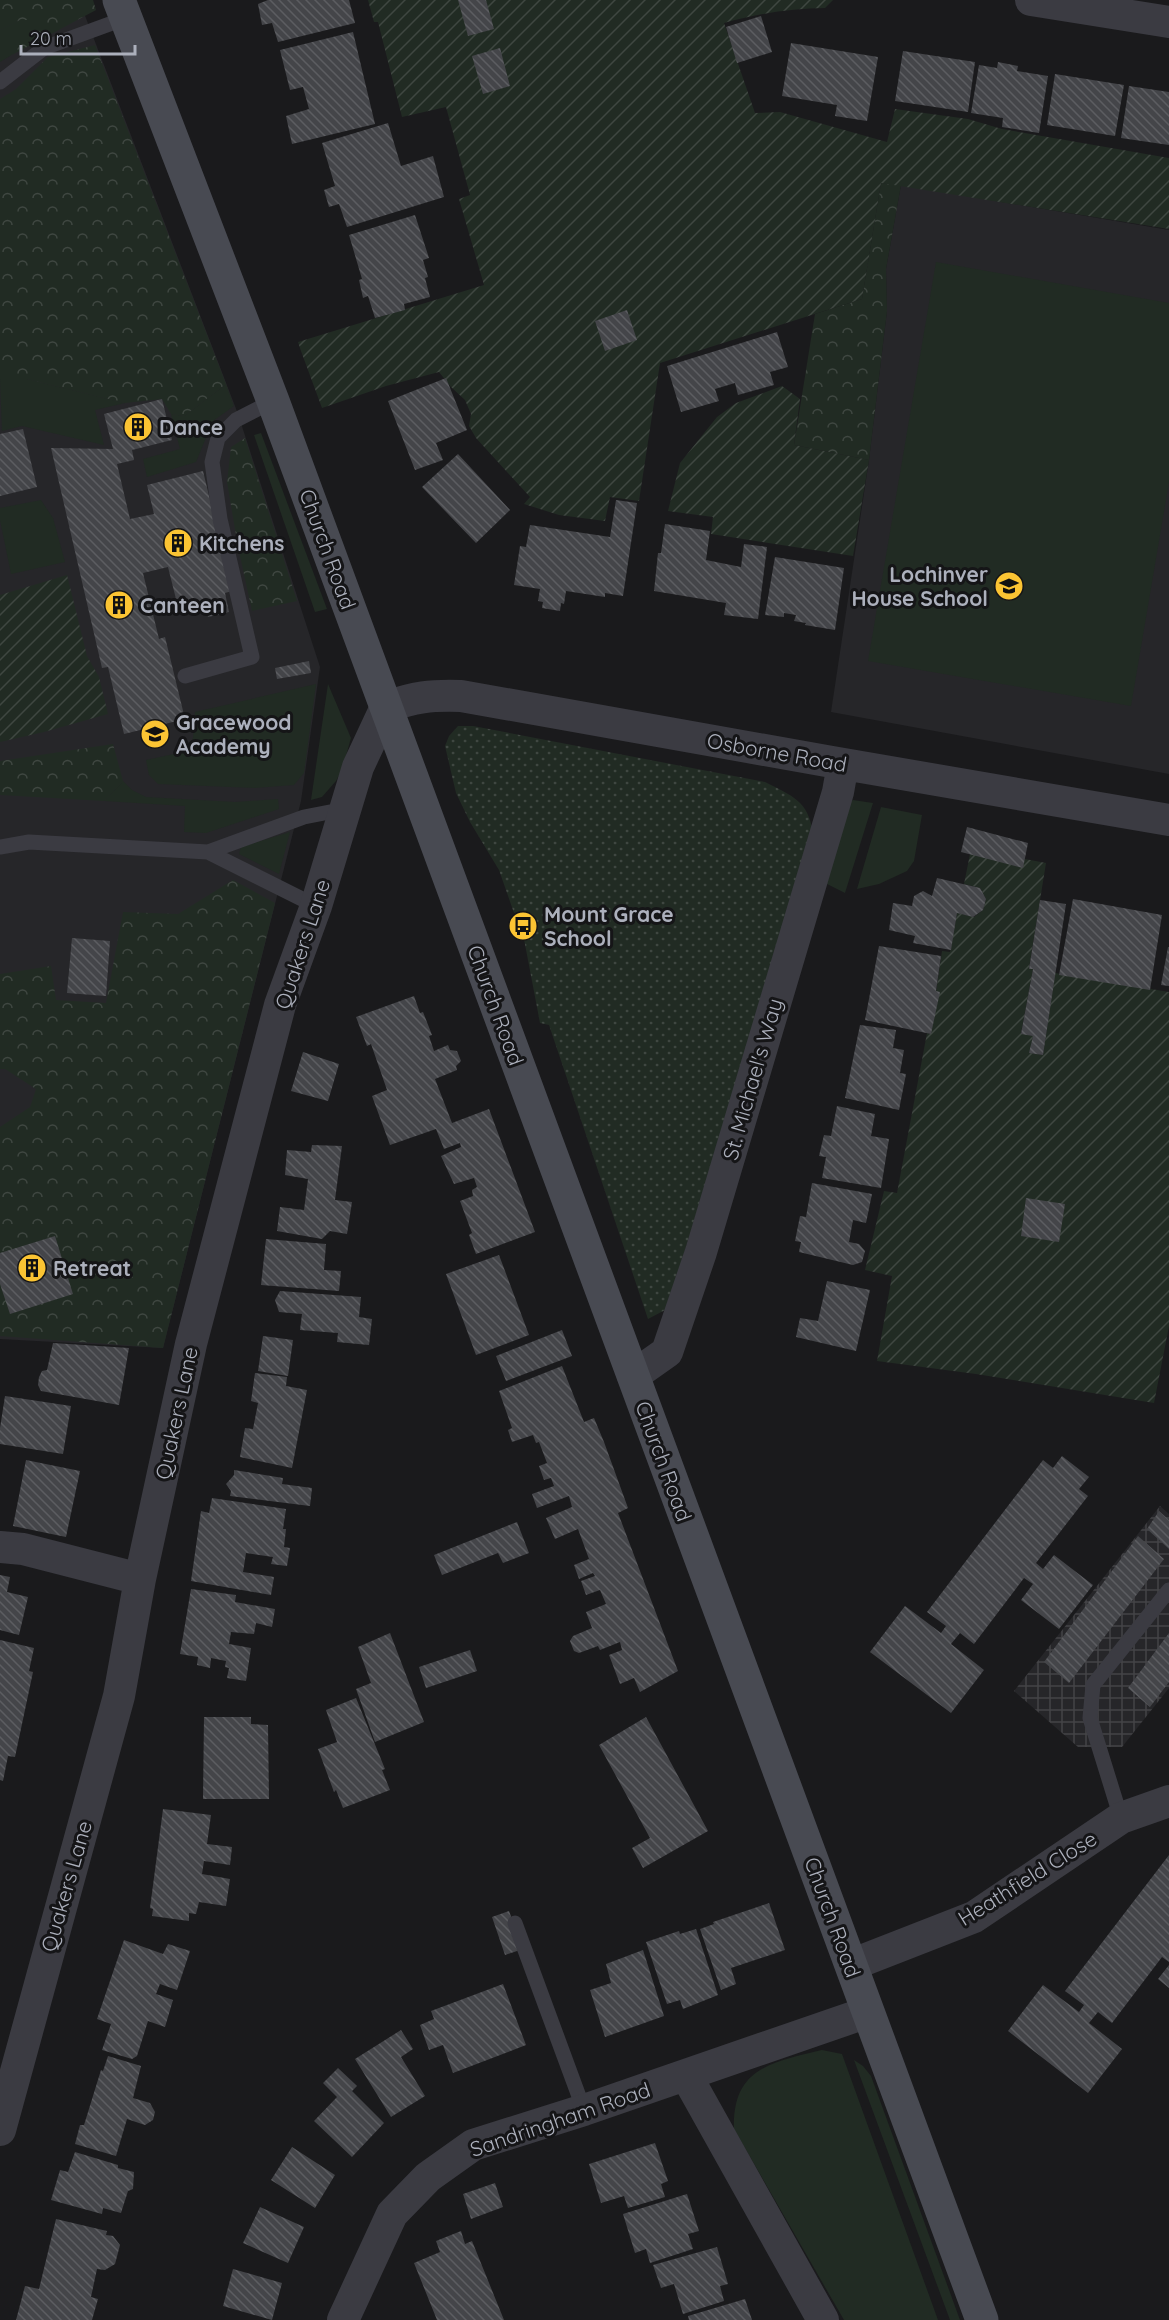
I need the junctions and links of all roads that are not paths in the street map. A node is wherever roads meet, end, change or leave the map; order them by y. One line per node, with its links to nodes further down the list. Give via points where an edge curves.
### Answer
1 (1032, 0): 3 (street)
2 (123, 9): 4 (lane, via 44,48); 5 (street, Church Road)
3 (1169, 22)
4 (0, 82)
5 (273, 401): 6 (lane, via 236,420 218,438 212,462 220,519 252,657); 7 (street, Church Road)
6 (185, 676)
7 (386, 707): 8 (street, Osborne Road, via 414,697 461,696); 9 (street, Quakers Lane, via 358,767); 14 (street, Church Road)
8 (843, 764): 10 (street, Osborne Road); 14 (street, St. Michael's Way, via 838,792 671,1342 667,1352)
9 (345, 809): 12 (lane, via 303,817); 13 (street, Quakers Lane)
10 (1169, 820)
11 (0, 847): 12 (lane, via 29,842)
12 (208, 852): 13 (lane)
13 (315, 906): 16 (street, Quakers Lane, via 280,1005 191,1344)
14 (633, 1376): 21 (street, Church Road)
15 (0, 1547): 16 (street)
16 (140, 1579): 25 (street, Quakers Lane, via 119,1696)
17 (1169, 1590): 19 (lane, via 1093,1685 1089,1718)
18 (1169, 1802): 19 (street, Heathfield Close)
19 (1121, 1818): 21 (street, Heathfield Close, via 974,1917)
20 (515, 1923): 24 (lane)
21 (851, 1965): 22 (street, Church Road)
22 (868, 2012): 23 (street); 28 (street, Church Road)
23 (687, 2075): 24 (street, Sandringham Road); 27 (street)
24 (584, 2110): 26 (street, Sandringham Road, via 473,2145 428,2177 392,2214)
25 (0, 2130)
26 (343, 2320)
27 (823, 2320)
28 (982, 2320)

